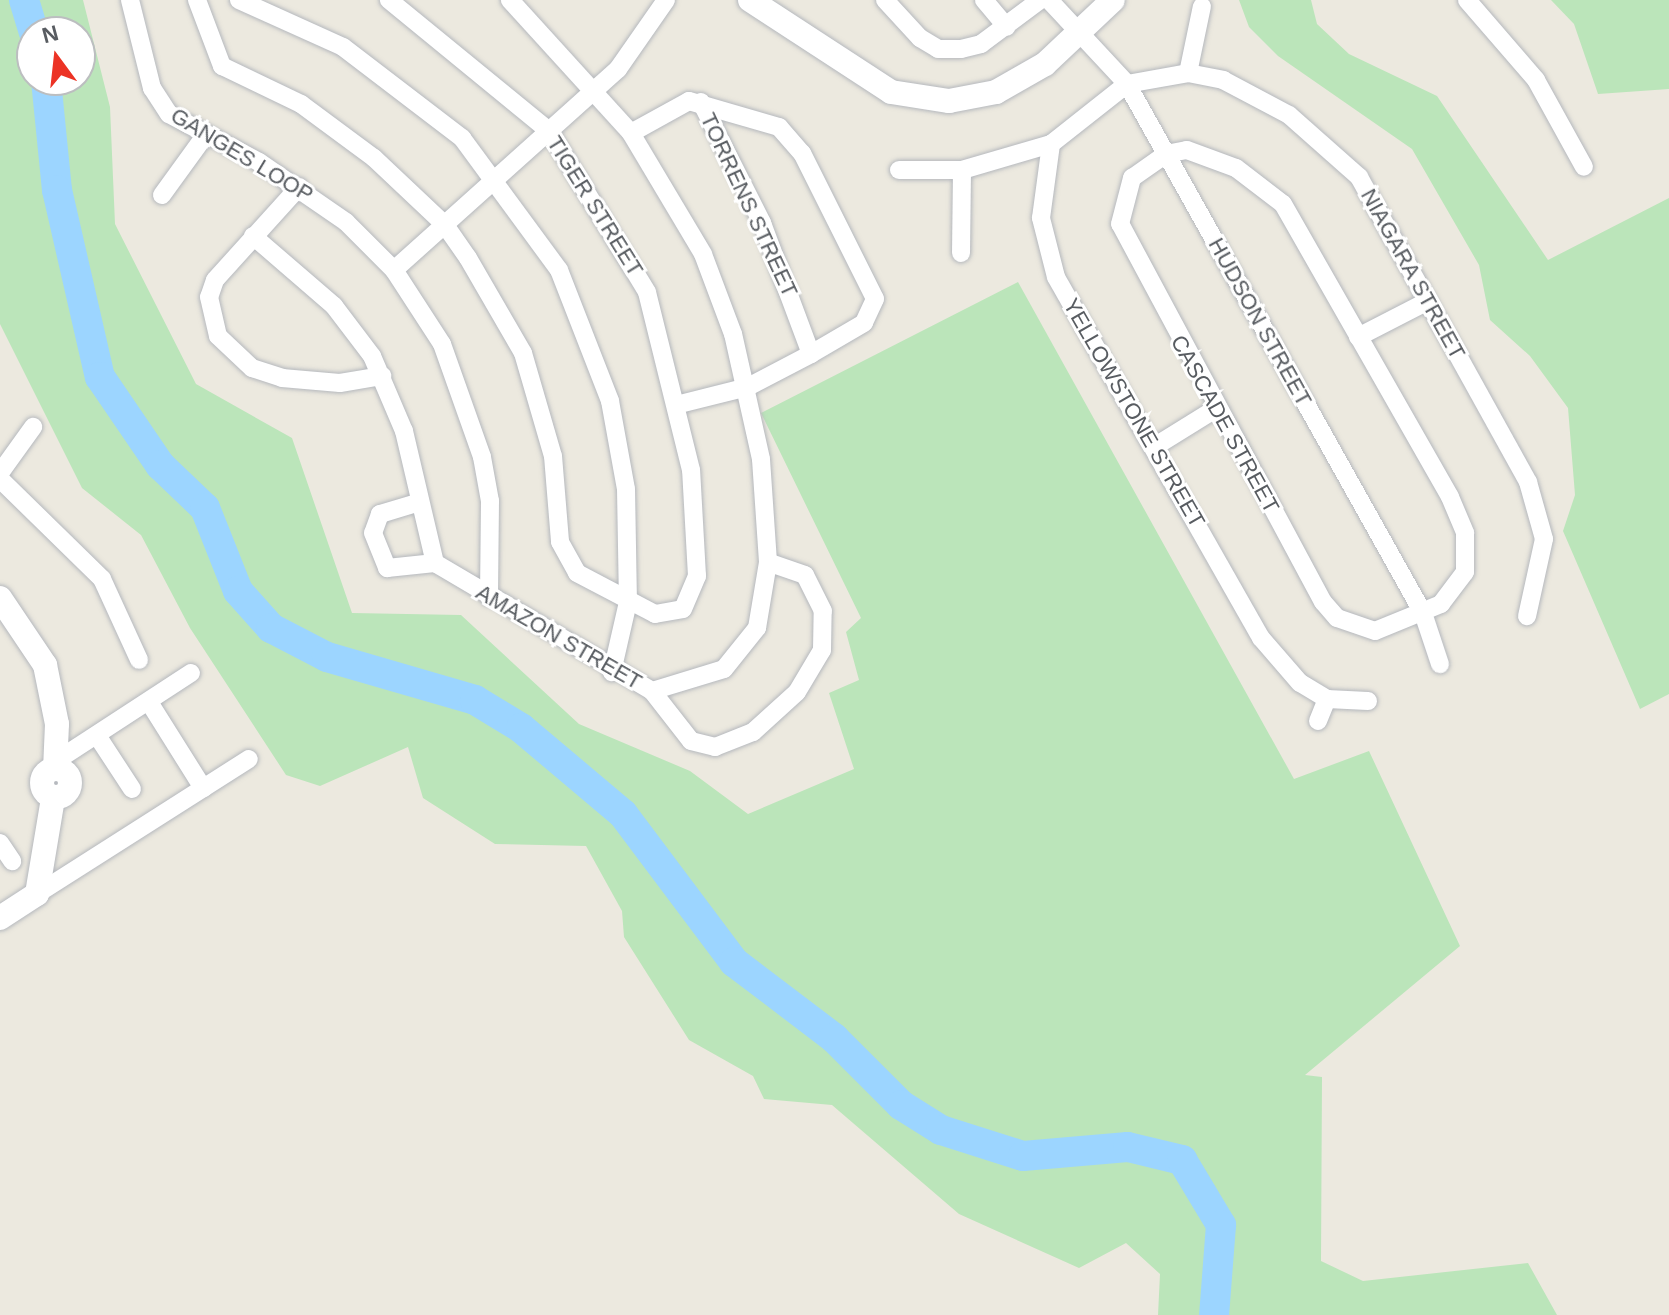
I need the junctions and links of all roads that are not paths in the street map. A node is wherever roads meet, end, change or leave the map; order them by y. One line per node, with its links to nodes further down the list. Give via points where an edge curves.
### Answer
1 (130, 0): 23 (street, GANGES LOOP, via 159,102)
2 (197, 0): 32 (street, via 222,66 301,104 374,158)
3 (239, 0): 29 (street, via 378,69)
4 (389, 0): 21 (street, TIGER STREET)
5 (510, 0): 19 (street)
6 (750, 0): 16 (street, via 891,92 949,101 996,92 1045,64)
7 (885, 0): 15 (street, via 938,49 981,44)
8 (984, 0): 15 (street)
9 (1040, 0): 15 (street)
10 (1049, 0): 16 (street, HUDSON STREET)
11 (1113, 0): 16 (street)
12 (1467, 0): 26 (street, via 1536,80)
13 (659, 3): 19 (street)
14 (1202, 6): 17 (street)
15 (1007, 27)
16 (1078, 33): 18 (street, HUDSON STREET)
17 (1188, 73): 18 (street, NIAGARA STREET); 36 (street, NIAGARA STREET, via 1258,96 1341,157)
18 (1127, 84): 24 (street); 25 (street, HUDSON STREET)
19 (597, 87): 21 (street); 22 (street, AMAZON STREET)
20 (701, 102): 22 (street, via 669,107); 38 (street, TORRENS STREET, via 762,223); 38 (street, via 768,122 793,138 873,289 874,309 864,323)
21 (549, 131): 29 (street); 41 (street, TIGER STREET, via 647,292)
22 (631, 133): 40 (street, AMAZON STREET, via 703,254)
23 (204, 137): 30 (street, GANGES LOOP); 31 (street)
24 (1051, 144): 28 (street); 44 (street, YELLOWSTONE STREET, via 1042,192 1044,246)
25 (1166, 154): 37 (street, CASCADE STREET, via 1213,157 1283,204); 42 (street, CASCADE STREET, via 1132,178 1120,224); 53 (street, HUDSON STREET)
26 (1584, 167)
27 (899, 170): 28 (street)
28 (962, 170): 34 (street)
29 (497, 178): 32 (street); 52 (street, via 559,270 610,401 626,489)
30 (299, 187): 33 (street); 35 (street, GANGES LOOP)
31 (162, 195)
32 (445, 225): 35 (street); 52 (street, via 523,353 553,456 566,558)
33 (253, 236): 39 (street, via 334,306); 39 (street, via 209,297 218,336 231,352 252,368 310,383)
34 (961, 253)
35 (394, 270): 50 (street, GANGES LOOP, via 442,344 482,457 490,501)
36 (1426, 302): 37 (street); 54 (street, NIAGARA STREET, via 1518,442 1544,539)
37 (1358, 337): 53 (street, CASCADE STREET, via 1465,533 1465,572 1457,590)
38 (811, 354): 40 (street)
39 (382, 376): 47 (street, via 404,431)
40 (748, 387): 41 (street); 48 (street, AMAZON STREET)
41 (680, 404): 52 (street, TIGER STREET, via 696,531 693,598 671,615)
42 (1217, 408): 44 (street); 53 (street, CASCADE STREET, via 1337,618 1375,631)
43 (33, 427): 45 (street)
44 (1154, 447): 60 (street, YELLOWSTONE STREET, via 1261,638 1300,683)
45 (0, 473)
46 (0, 479): 55 (street, via 102,579)
47 (420, 502): 49 (street); 49 (street, via 380,514 373,533 387,568)
48 (768, 562): 59 (street, AMAZON STREET, via 757,628 743,651 702,680); 59 (street, via 805,575 823,611 822,650 797,692 753,732 715,747 691,741)
49 (435, 563): 50 (street, AMAZON STREET)
50 (489, 597): 57 (street, AMAZON STREET)
51 (0, 598): 66 (street, via 45,665 55,708)
52 (628, 602): 57 (street)
53 (1423, 613): 56 (street, HUDSON STREET)
54 (1527, 616)
55 (139, 660)
56 (1440, 664)
57 (612, 672): 59 (street, AMAZON STREET)
58 (191, 673): 62 (street)
59 (652, 691)
60 (1327, 699): 61 (street); 63 (street)
61 (1368, 701)
62 (149, 702): 64 (street); 67 (street)
63 (1318, 721)
64 (98, 737): 66 (street); 68 (street)
65 (249, 759): 67 (street)
66 (56, 765): 71 (street, via 41,782 53,798)
67 (203, 788): 71 (street)
68 (132, 789)
69 (0, 843): 70 (street)
70 (12, 861)
71 (37, 894): 72 (street)
72 (0, 918)

